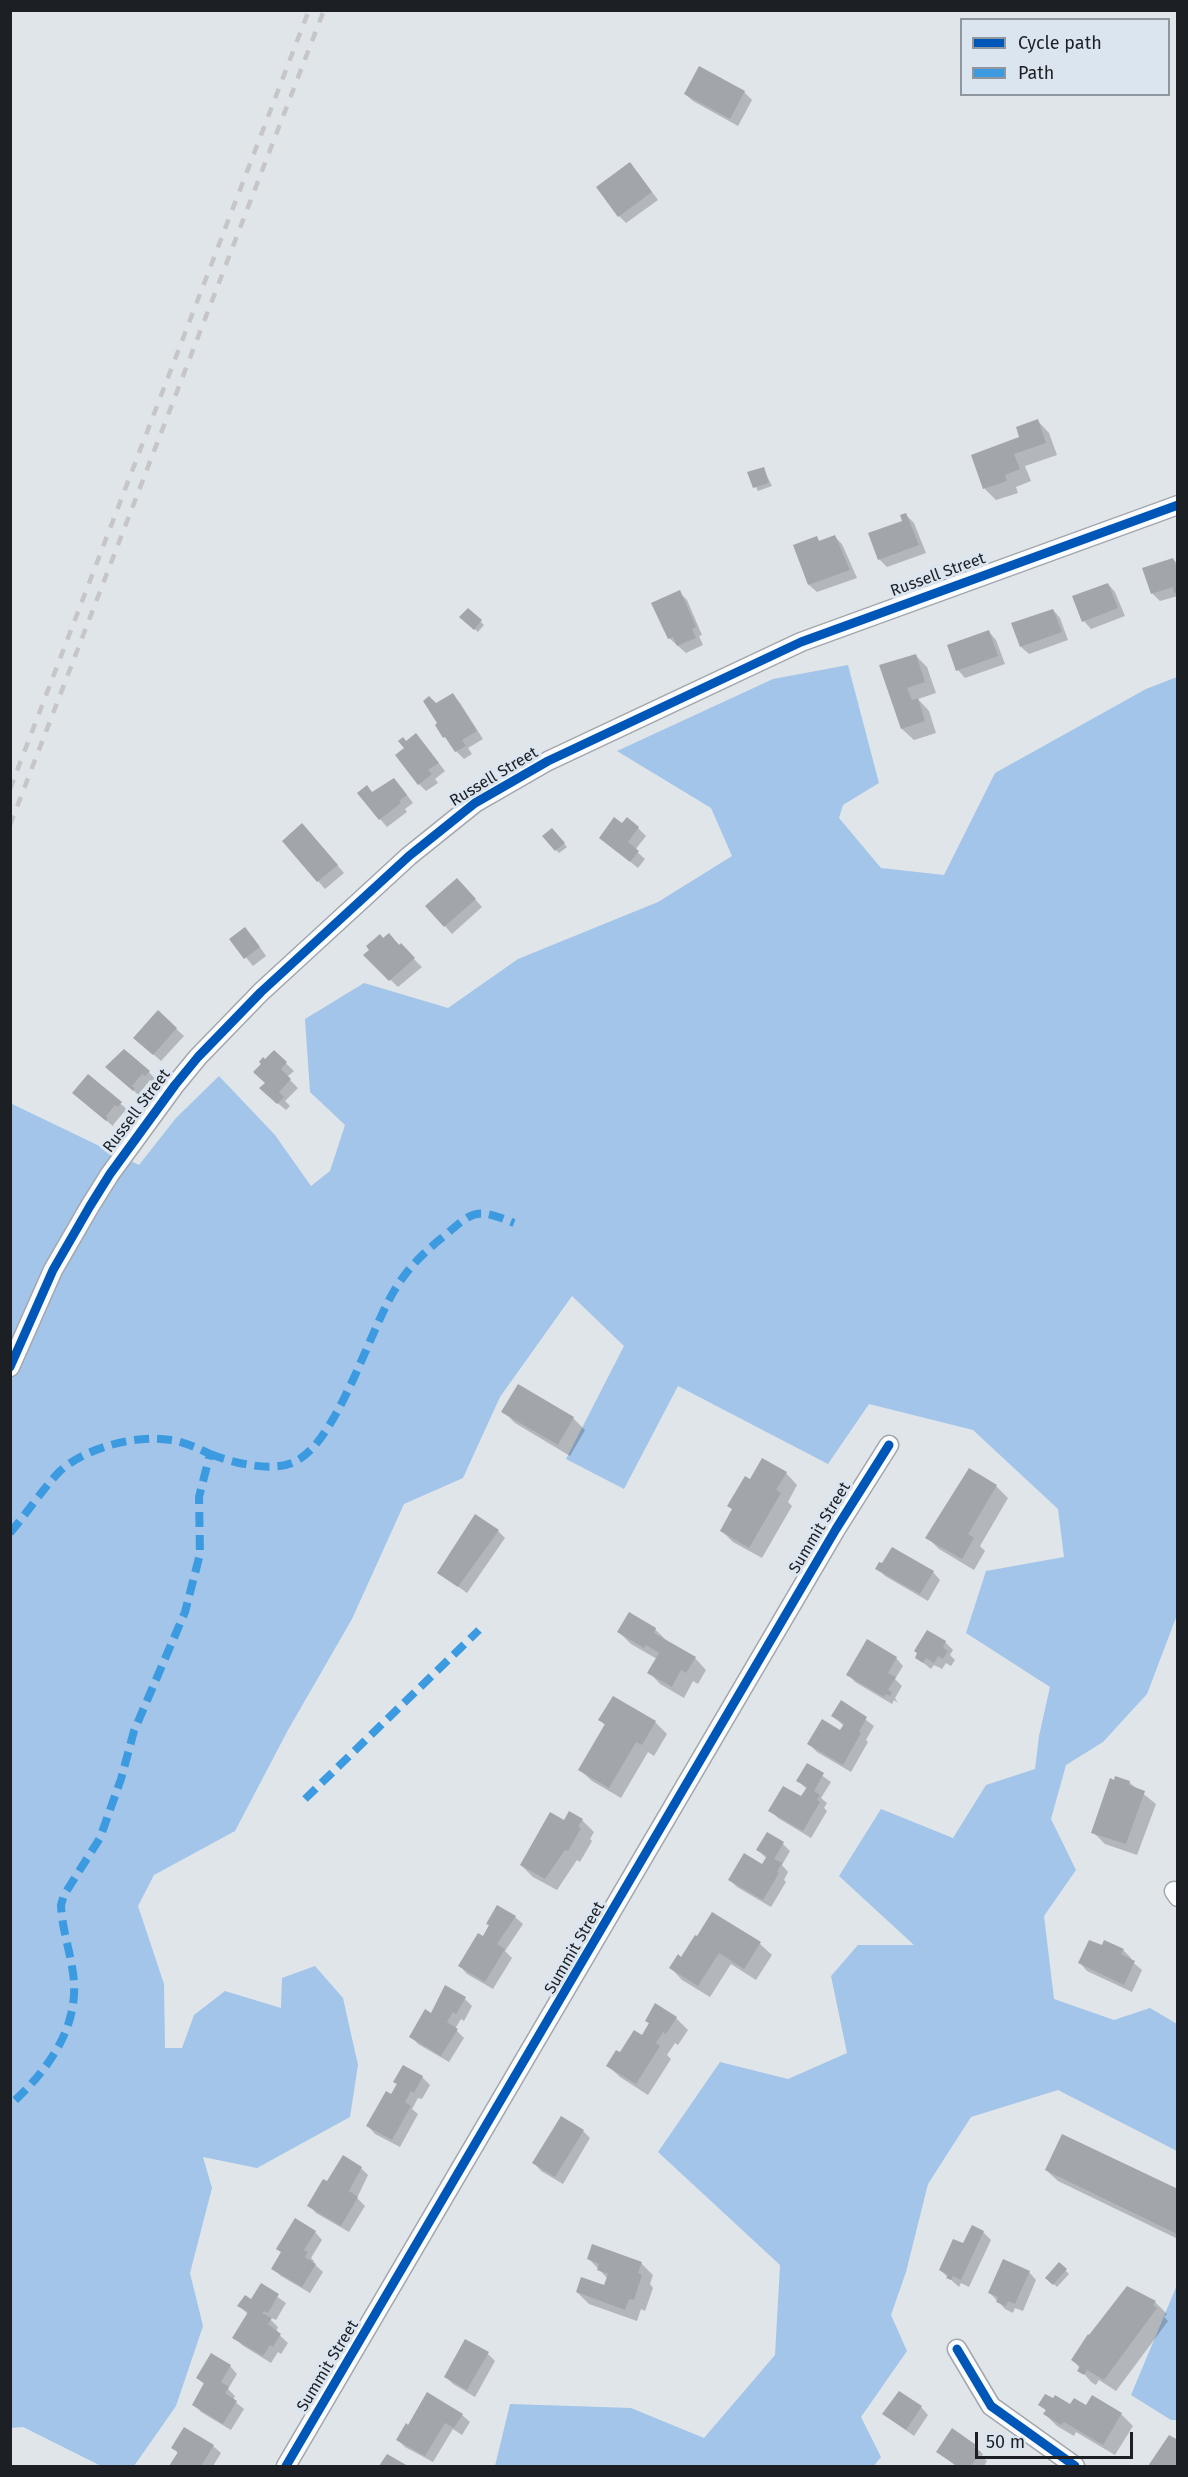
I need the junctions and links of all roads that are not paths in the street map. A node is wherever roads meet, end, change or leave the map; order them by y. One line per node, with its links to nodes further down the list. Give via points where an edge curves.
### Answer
1 (1178, 505): 2 (street, Russell Street, via 801,642 549,761 475,803 409,856 261,992 187,1071 90,1206 53,1270)
2 (10, 1367)
3 (889, 1444): 5 (street, Summit Street)
4 (957, 2349): 6 (street, via 991,2406)
5 (286, 2466)
6 (1075, 2466)

